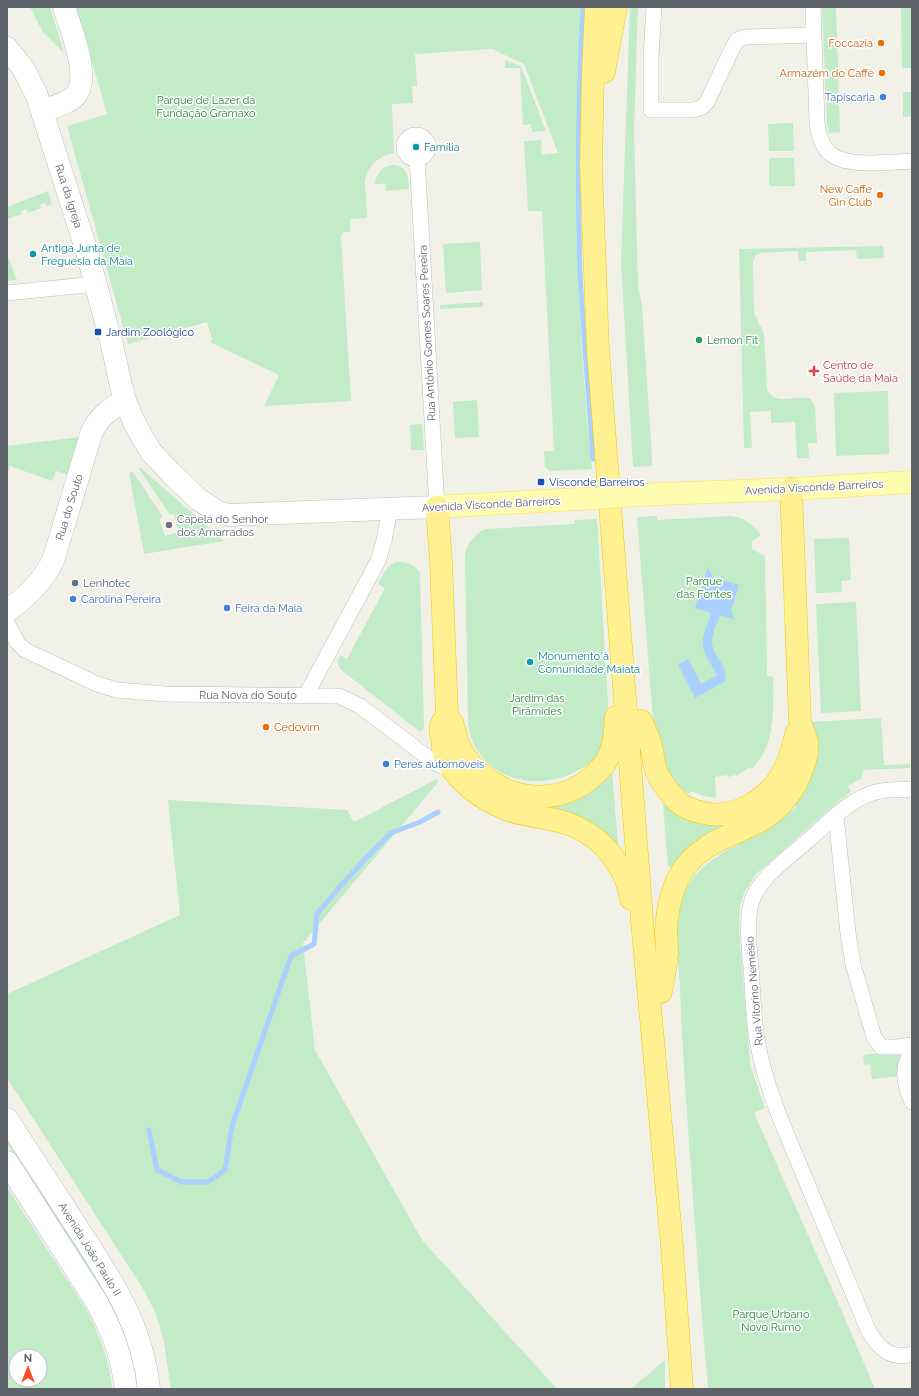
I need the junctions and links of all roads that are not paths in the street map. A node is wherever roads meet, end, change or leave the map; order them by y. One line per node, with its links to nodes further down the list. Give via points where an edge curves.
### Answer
1 (64, 7): 10 (main road, via 80,62 81,85 71,99)
2 (596, 7): 16 (highway, via 591,166 598,350)
3 (605, 7): 9 (highway)
4 (616, 7): 9 (highway)
5 (654, 7): 7 (street, via 650,56 651,110 694,110 702,107 737,40 745,37)
6 (813, 7): 7 (street)
7 (814, 35): 12 (street, via 818,129 823,145 835,157 847,162)
8 (7, 48): 10 (main road, Rua da Igreja, via 30,79)
9 (602, 85): 16 (highway, via 600,177)
10 (42, 112): 13 (main road, Rua da Igreja)
11 (417, 158): 19 (street, Rua António Gomes Soares Pereira)
12 (912, 161)
13 (96, 284): 14 (street); 15 (main road, Rua da Igreja)
14 (7, 294)
15 (125, 400): 20 (main road, Avenida Visconde Barreiros, via 152,453 198,499 218,512 240,516); 22 (main road, Rua do Souto, via 106,413 95,425 49,568 22,600)
16 (611, 464): 21 (highway)
17 (912, 482): 18 (main road, Avenida Visconde Barreiros)
18 (791, 489): 19 (main road, Avenida Visconde Barreiros, bridge); 28 (highway)
19 (437, 507): 20 (main road, Avenida Visconde Barreiros); 26 (highway)
20 (390, 509): 25 (street, Rua Nova do Souto, via 378,561)
21 (616, 521): 24 (highway); 27 (highway)
22 (7, 611)
23 (7, 623): 25 (street, Rua Nova do Souto, via 24,650 87,680 117,690 166,694)
24 (620, 653): 26 (highway, via 615,739 605,764 589,781 567,792 555,796 528,797 506,790 489,780 469,761 459,746); 32 (highway)
25 (306, 695): 29 (street, via 339,696 360,706 435,763)
26 (447, 715): 29 (highway, via 440,726 443,748)
27 (640, 721): 28 (highway, via 651,744 656,769 665,787 686,807 710,814 747,807 774,786 790,756); 33 (highway)
28 (800, 722): 33 (highway, via 808,744 806,755 796,784 783,803 756,823 703,849 683,870 670,903)
29 (455, 772): 32 (highway, via 478,794 497,805 516,812 563,822 594,839 613,856 623,873 633,917)
30 (912, 789): 31 (street, Rua Vitorino Nemésio, via 877,791 856,801)
31 (836, 816): 34 (street, via 854,970 874,1037 881,1047); 39 (street, Rua Vitorino Nemésio, via 768,876 756,890 751,902 749,940 758,1045 771,1096 869,1332 878,1345 887,1352 906,1356)
32 (643, 932): 40 (highway, via 672,1246)
33 (661, 992): 40 (highway)
34 (912, 1045)
35 (912, 1051): 36 (street, via 904,1069 904,1080)
36 (912, 1103)
37 (7, 1119): 42 (main road, Avenida João Paulo II, via 105,1270 126,1308 145,1359)
38 (7, 1162): 41 (main road, Avenida João Paulo II, via 96,1300 118,1349)
39 (912, 1354)
40 (690, 1388)
41 (126, 1389)
42 (149, 1389)

